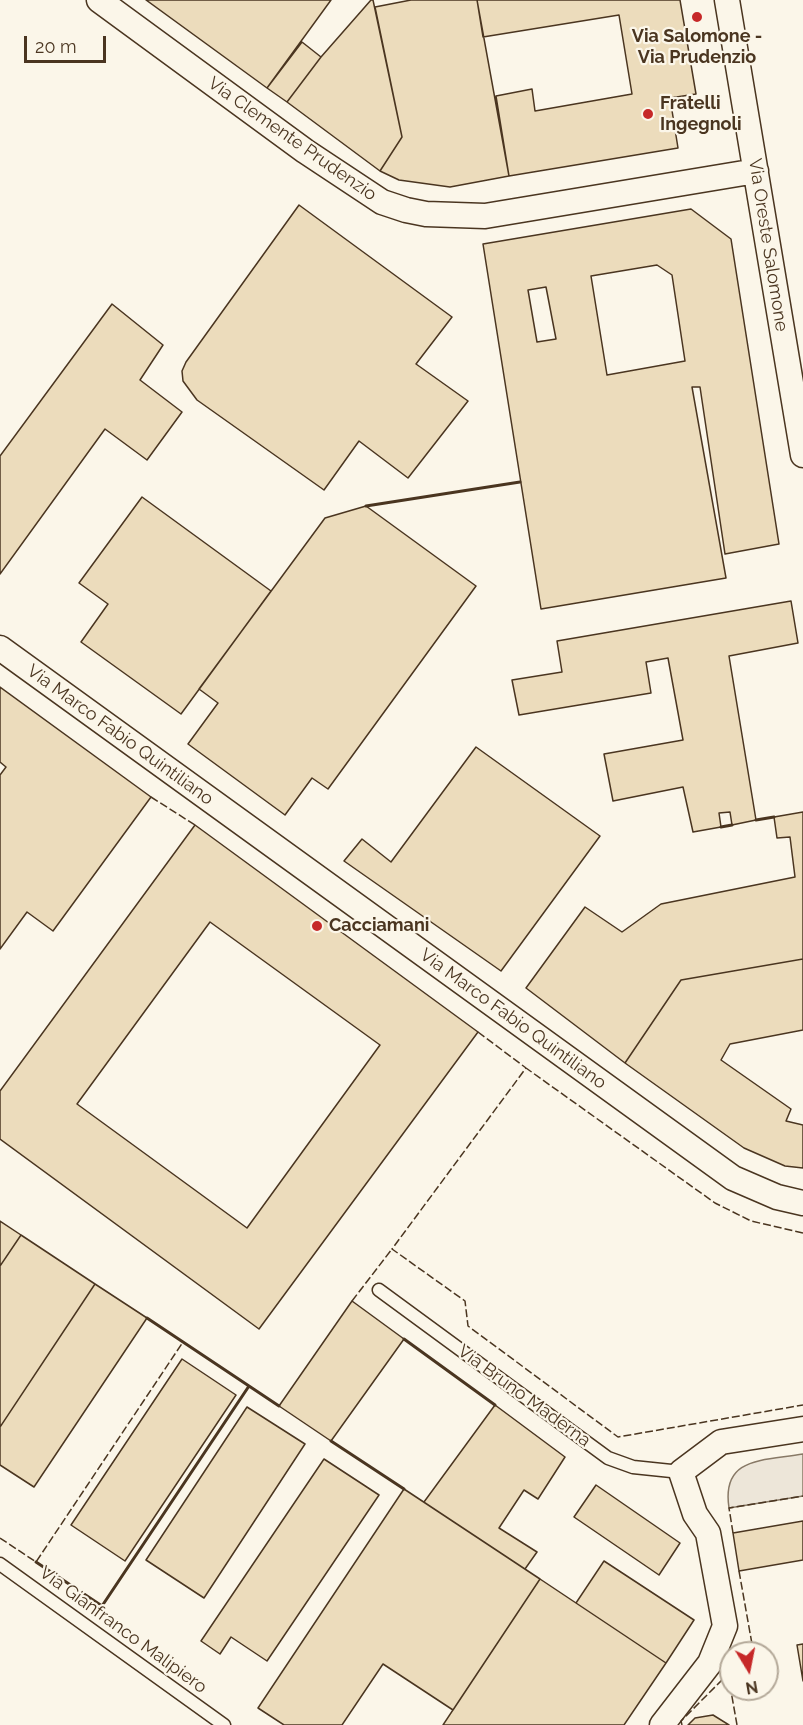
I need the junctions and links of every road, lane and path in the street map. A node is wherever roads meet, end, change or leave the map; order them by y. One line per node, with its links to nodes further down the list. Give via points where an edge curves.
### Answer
1 (99, 0): 3 (street, Via Clemente Prudenzio, via 305,151 382,202 406,210 485,216)
2 (727, 0): 3 (street, Via Oreste Salomone)
3 (756, 171): 4 (street, Via Oreste Salomone)
4 (803, 455)
5 (0, 648): 6 (street, Via Marco Fabio Quintiliano, via 733,1178 777,1197)
6 (803, 1203)
7 (378, 1290): 9 (lane, Via Bruno Maderna, via 608,1458 633,1467)
8 (803, 1429): 9 (street, via 721,1442)
9 (681, 1472): 12 (street, via 695,1514 708,1533 725,1626 710,1663)
10 (0, 1564): 11 (lane, Via Gianfranco Malipiero)
11 (225, 1725)
12 (662, 1725)

